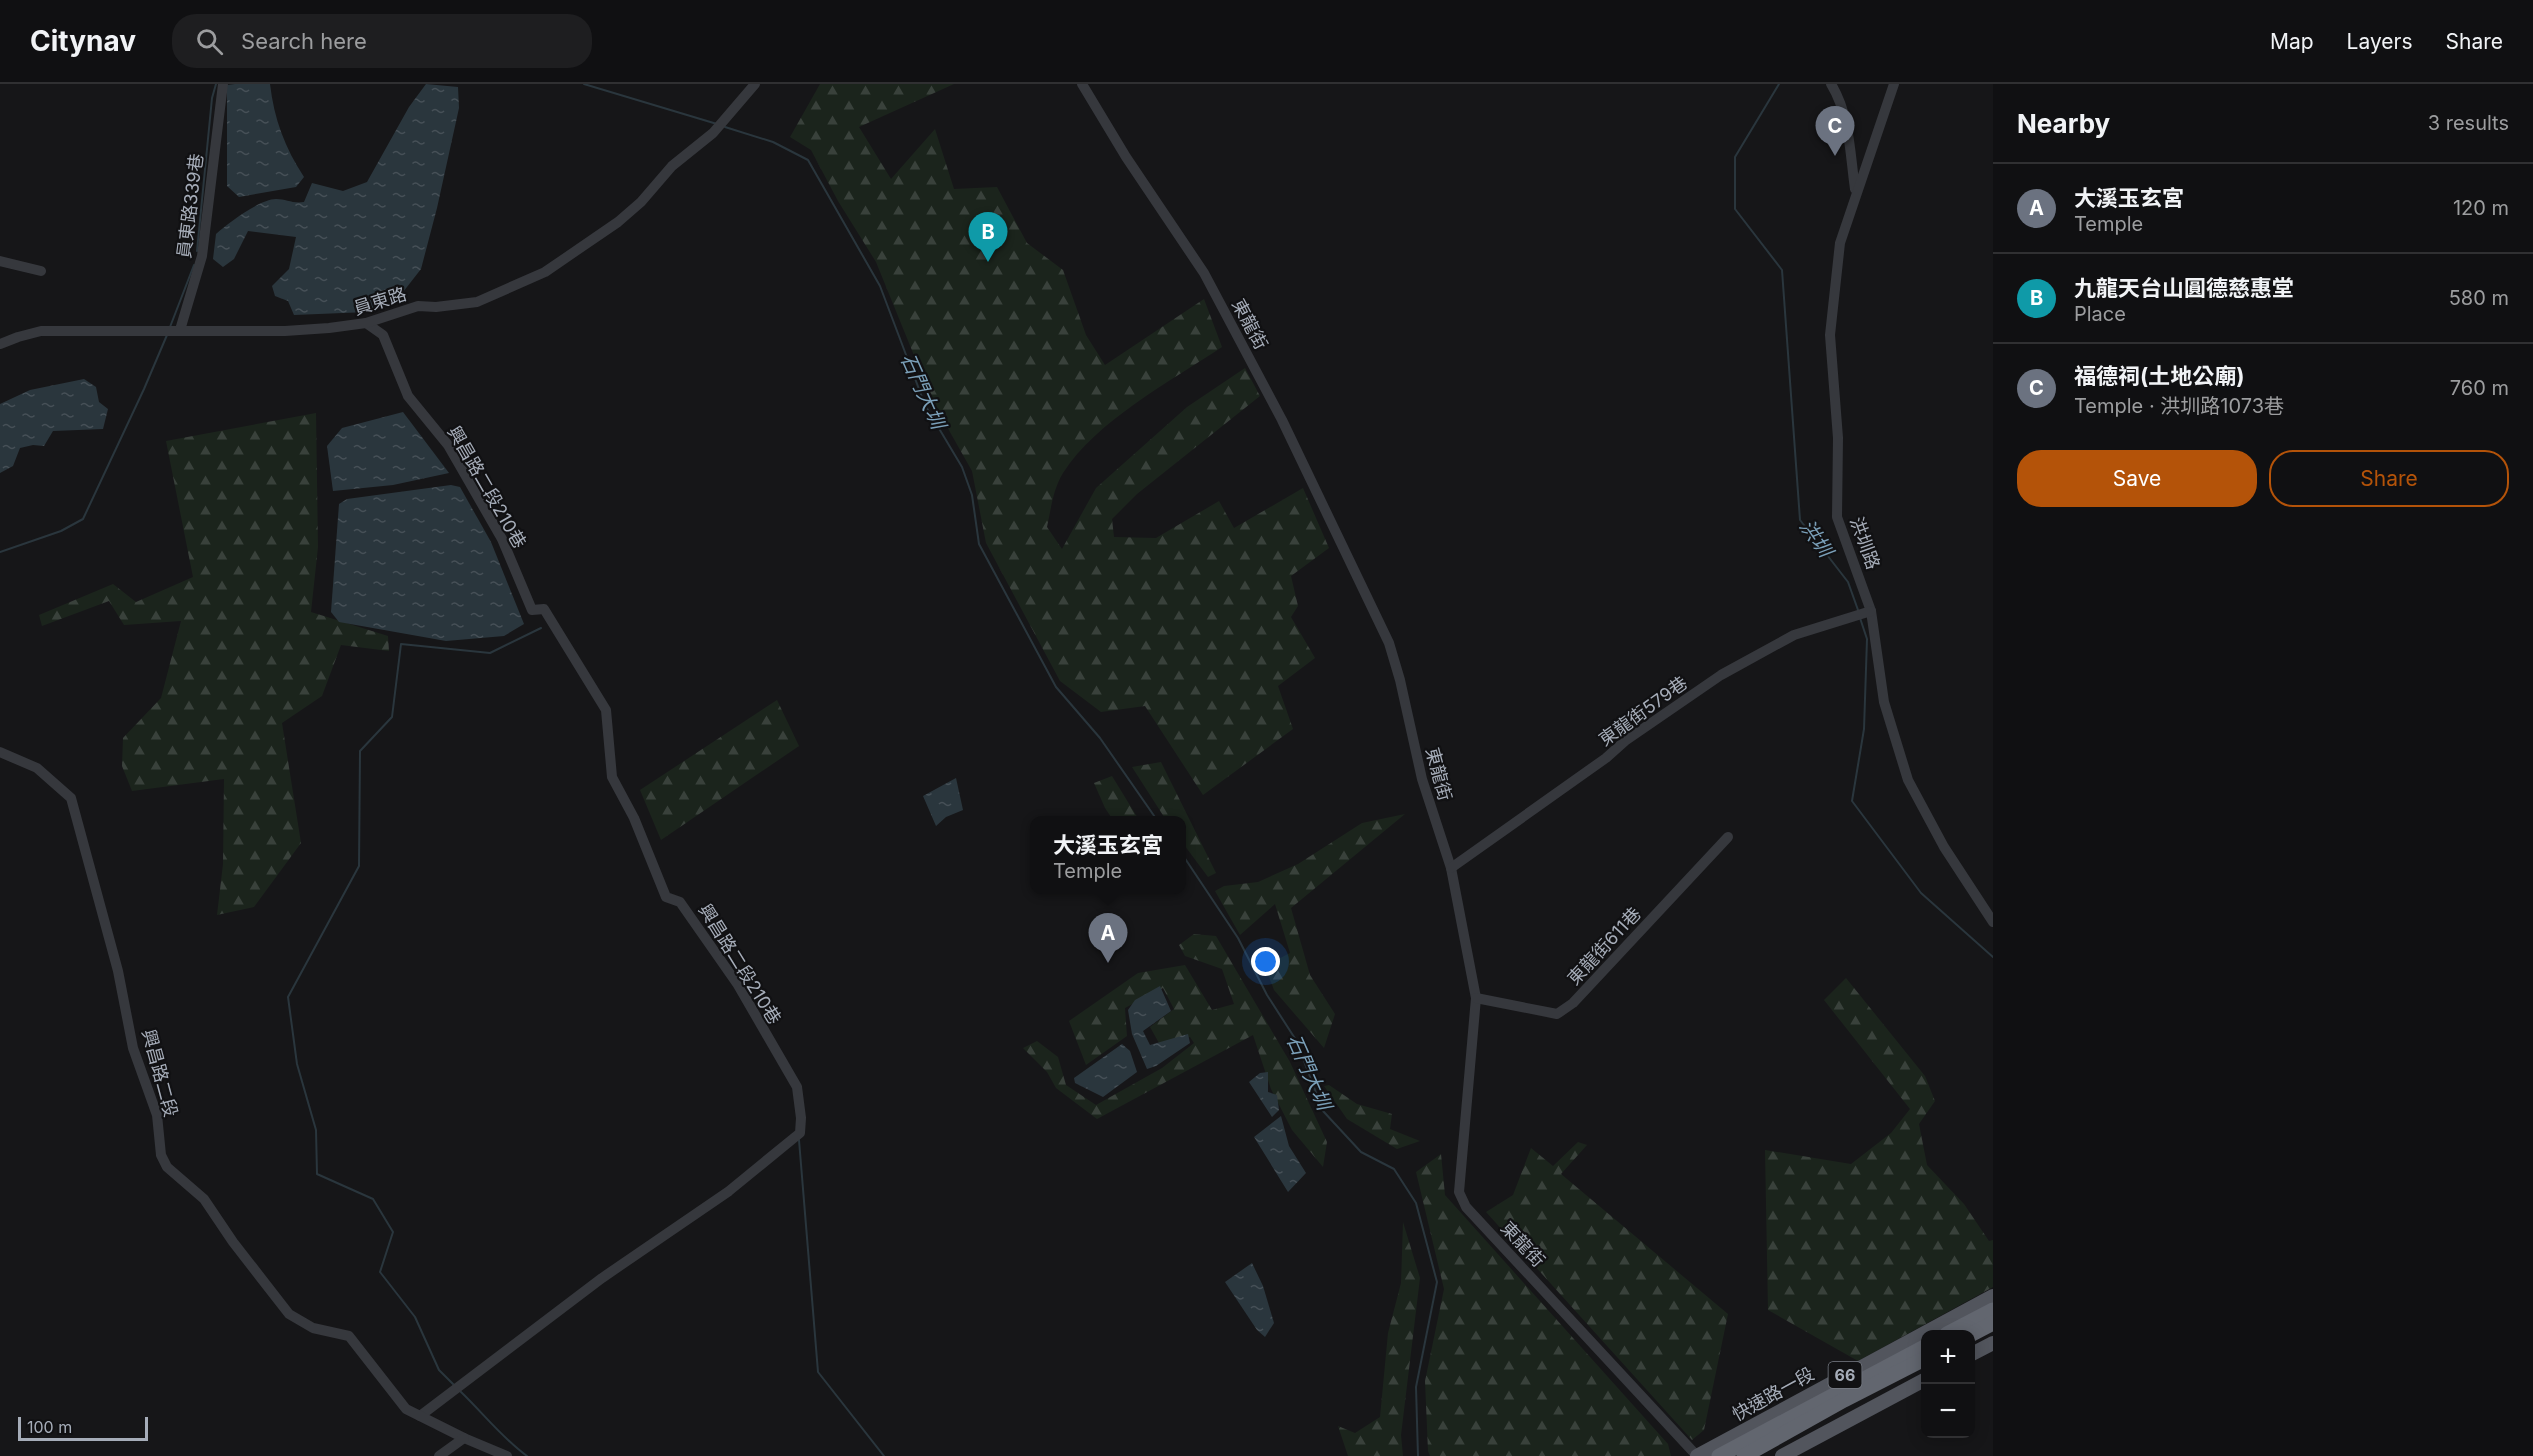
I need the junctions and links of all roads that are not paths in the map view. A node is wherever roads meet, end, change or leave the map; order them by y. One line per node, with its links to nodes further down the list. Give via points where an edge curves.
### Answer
1 (223, 84): 10 (street, 員東路339巷, via 202,256)
2 (755, 84): 9 (street, 員東路, via 722,124 672,166 641,202 545,272 477,302 418,306)
3 (1082, 84): 15 (street, 東龍街, via 1125,158 1204,273 1282,420 1389,643 1422,779)
4 (1831, 84): 6 (street, via 1846,122)
5 (1894, 84): 6 (street, 洪圳路)
6 (1856, 192): 12 (street, 洪圳路, via 1840,243 1830,335 1838,438 1837,517)
7 (0, 261): 8 (street)
8 (41, 271)
9 (366, 323): 10 (street, 員東路, via 285,331); 28 (street, 興昌路二段210巷, via 382,335 408,396 448,445 497,530 532,610 544,609 606,710 612,777 634,818 666,897 680,902 738,986 797,1087 801,1118 797,1135 729,1191 602,1278)
10 (180, 330): 11 (street, 員東路, via 41,331)
11 (0, 344)
12 (1871, 611): 15 (street, 東龍街579巷, via 1794,635 1720,675); 16 (street, 洪圳路, via 1884,702 1908,780 1944,847)
13 (0, 752): 28 (street, 興昌路二段, via 37,768 71,798 167,1167 204,1199 289,1314 313,1328 349,1336 406,1409)
14 (1728, 837): 17 (street, 東龍街611巷, via 1574,1003 1557,1014)
15 (1451, 868): 17 (street, 東龍街)
16 (1993, 922)
17 (1476, 998): 32 (street, 東龍街, via 1459,1192 1466,1207)
18 (1993, 1296): 32 (main road, 快速路一段 / 66)
19 (1993, 1310): 21 (highway)
20 (1993, 1323): 22 (highway)
21 (1956, 1330)
22 (1975, 1333)
23 (1993, 1343): 25 (main road)
24 (1921, 1349): 33 (highway, 66)
25 (1975, 1353)
26 (1921, 1361): 34 (highway, 66)
27 (1921, 1382): 35 (main road, 66)
28 (420, 1416): 29 (street, 興昌路二段)
29 (464, 1438): 30 (street); 31 (street, 興昌路二段)
30 (439, 1456)
31 (507, 1456)
32 (1697, 1456)
33 (1719, 1456)
34 (1744, 1456)
35 (1782, 1456)

